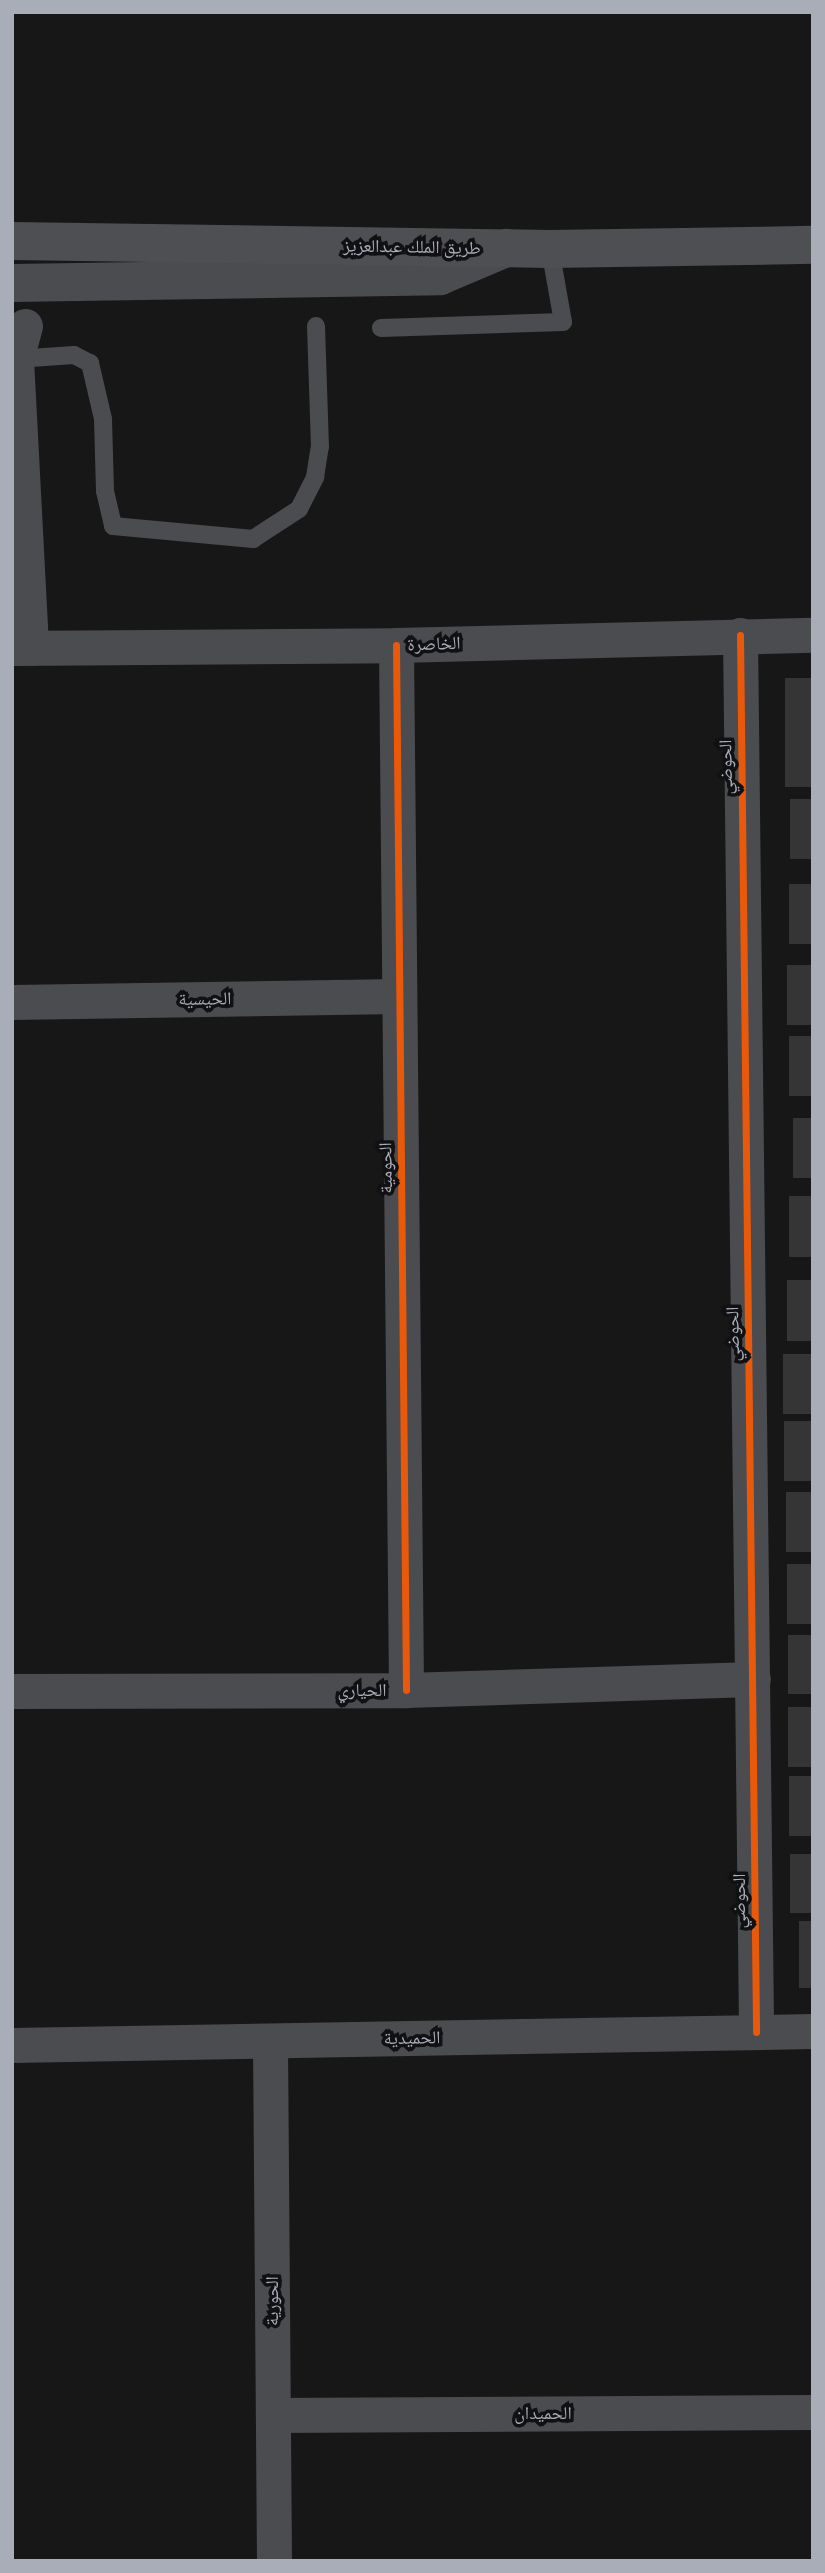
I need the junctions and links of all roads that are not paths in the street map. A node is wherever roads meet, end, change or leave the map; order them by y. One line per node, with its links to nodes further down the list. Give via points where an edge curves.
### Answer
1 (12, 241): 3 (main road, طريق الملك عبدالعزيز)
2 (813, 245): 4 (main road, طريق الملك عبدالعزيز)
3 (506, 248): 4 (main road, طريق الملك عبدالعزيز); 5 (street, via 440,276)
4 (550, 249): 7 (lane, via 563,322)
5 (12, 283)
6 (316, 326): 8 (lane, via 320,447 315,477 299,509 253,540 113,526 105,491 103,419 90,363)
7 (381, 328)
8 (20, 342): 12 (street)
9 (740, 635): 10 (street, الخاصرة); 11 (street, الخاصرة); 15 (street, الحوضي)
10 (813, 635)
11 (396, 646): 12 (street, الخاصرة); 13 (street, الحومية)
12 (22, 648)
13 (398, 996): 14 (street, الحيسية); 16 (street, الحومية)
14 (12, 1002)
15 (753, 1679): 16 (street, الحياري); 19 (street, الحوضي)
16 (406, 1690): 17 (street, الحياري)
17 (12, 1691)
18 (813, 2031): 19 (street, الحميدية)
19 (756, 2032): 20 (street, الحميدية)
20 (270, 2040): 21 (street, الحميدية); 23 (street, الحورية)
21 (12, 2045)
22 (813, 2412): 23 (street, الحميدان)
23 (272, 2415): 24 (street, الحورية)
24 (274, 2561)

